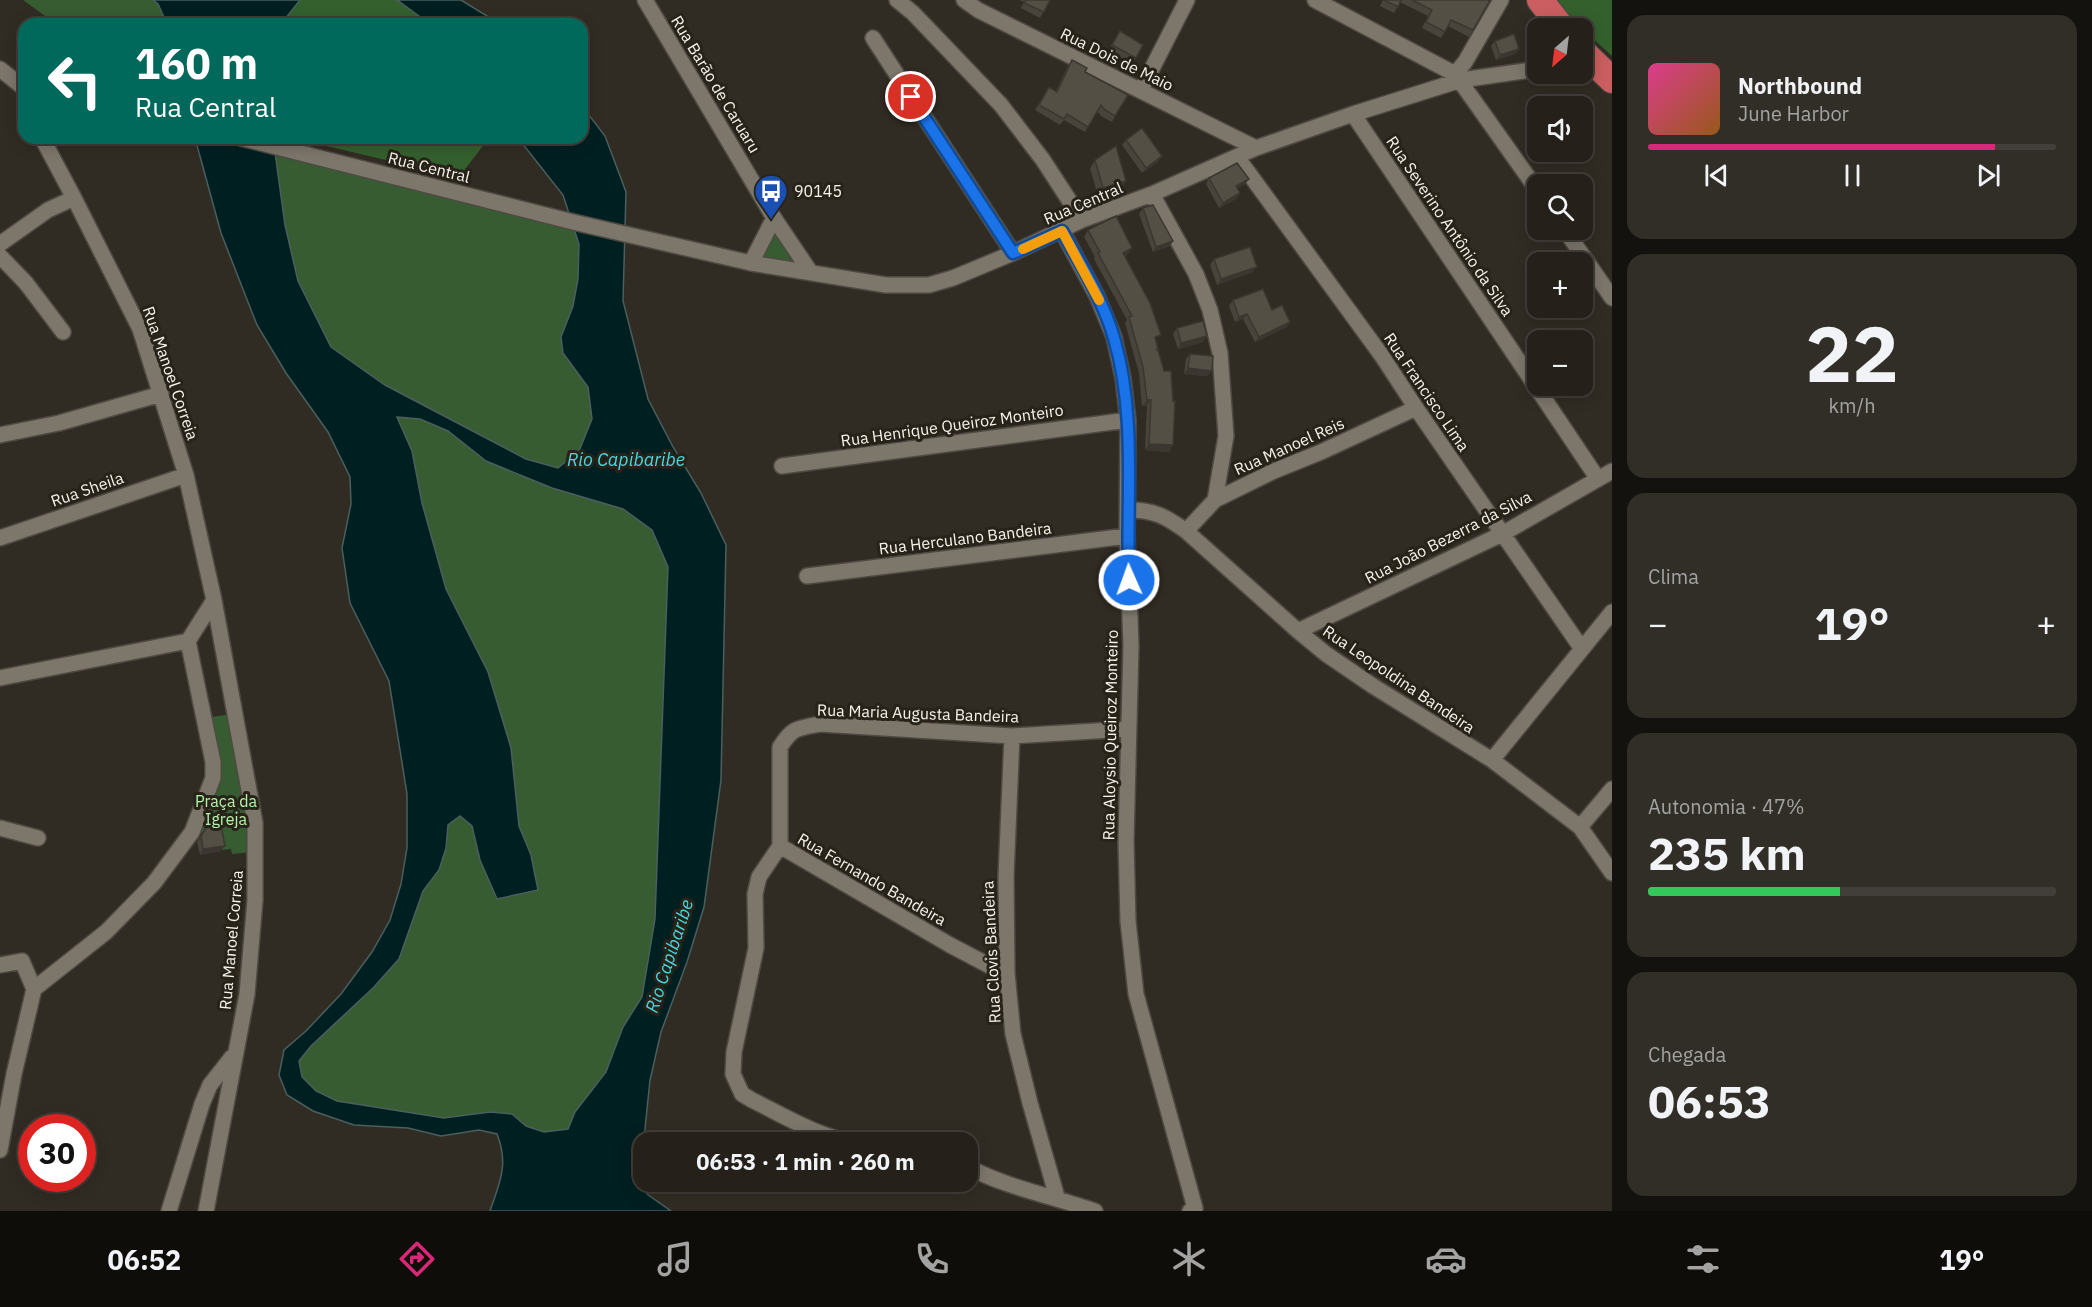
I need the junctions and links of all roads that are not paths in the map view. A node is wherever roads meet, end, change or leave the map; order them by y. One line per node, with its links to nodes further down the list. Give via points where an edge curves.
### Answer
1 (645, 0): 25 (street, Rua Barão de Caruaru)
2 (897, 0): 26 (street, via 1001,105)
3 (964, 0): 16 (street, Rua Dois de Maio)
4 (1187, 0): 16 (street)
5 (1315, 0): 13 (street)
6 (1501, 0): 13 (street)
7 (1540, 0): 8 (highway)
8 (1554, 18)
9 (873, 38): 30 (street)
10 (1593, 65): 14 (highway)
11 (0, 69): 15 (street)
12 (1527, 70): 13 (street, Rua Central)
13 (1458, 77): 17 (street, Rua Central); 22 (street)
14 (1612, 80)
15 (18, 83)
16 (1141, 90): 20 (street, Rua Dois de Maio)
17 (1353, 114): 20 (street, Rua Central); 43 (street, Rua Severino Antônio da Silva)
18 (45, 144): 24 (street, Rua Manoel Correia)
19 (266, 144): 32 (street, Rua Central)
20 (1256, 148): 21 (street, Rua Central)
21 (1237, 157): 23 (street, Rua Central); 37 (street, Rua Francisco Lima)
22 (1527, 174)
23 (1152, 194): 26 (street, Rua Central); 44 (street, via 1196,274 1220,353 1226,436)
24 (74, 198): 29 (street, via 48,210); 36 (street, Rua Manoel Correia, via 140,329)
25 (774, 218): 32 (street); 33 (street, Rua Barão de Caruaru)
26 (1082, 220): 27 (street, Rua Central)
27 (1062, 231): 30 (street, Rua Central); 38 (street, Rua Aloysio Queiroz Monteiro, via 1114,337)
28 (1571, 240): 34 (street)
29 (0, 244)
30 (1013, 253): 33 (street, Rua Central, via 929,285 886,285)
31 (0, 256): 35 (street)
32 (751, 263): 33 (street, Rua Central)
33 (811, 273)
34 (1612, 298)
35 (63, 332)
36 (161, 394): 39 (street); 42 (street, Rua Manoel Correia)
37 (1416, 408): 44 (street, Rua Manoel Reis); 47 (street, Rua Francisco Lima)
38 (1128, 420): 40 (street, Rua Henrique Queiroz Monteiro); 45 (street, Rua Aloysio Queiroz Monteiro)
39 (0, 435)
40 (782, 466)
41 (1612, 471): 43 (street, Rua João Bezerra da Silva)
42 (186, 475): 49 (street, Rua Sheila); 51 (street, Rua Manoel Correia)
43 (1598, 478): 47 (street, Rua João Bezerra da Silva)
44 (1215, 500): 46 (street, Rua Manoel Reis)
45 (1128, 510): 46 (street, Rua Leopoldina Bandeira, via 1153,512); 48 (street, Rua Aloysio Queiroz Monteiro)
46 (1186, 531): 53 (street, Rua Leopoldina Bandeira)
47 (1502, 534): 53 (street, Rua João Bezerra da Silva); 55 (street, Rua Francisco Lima)
48 (1127, 536): 50 (street, Rua Herculano Bandeira); 57 (street, Rua Aloysio Queiroz Monteiro, via 1131,646)
49 (0, 537)
50 (807, 576)
51 (214, 600): 54 (street); 69 (street, Rua Manoel Correia, via 255,823 255,900 247,994)
52 (1612, 612): 55 (street)
53 (1298, 631): 59 (street, Rua Leopoldina Bandeira, via 1373,686)
54 (188, 641): 56 (street); 68 (street, via 213,762 213,778 192,832 154,883 106,932)
55 (1582, 650): 59 (street)
56 (0, 678)
57 (1128, 729): 58 (street, Rua Maria Augusta Bandeira); 74 (street, Rua Aloysio Queiroz Monteiro, via 1128,909 1137,994)
58 (1012, 736): 64 (street, Rua Maria Augusta Bandeira, via 820,724 800,727 789,733 780,747); 67 (street, Rua Clovis Bandeira, via 1006,876)
59 (1492, 760): 61 (street, Rua Leopoldina Bandeira)
60 (1612, 789): 61 (street)
61 (1580, 827): 65 (street, Rua Leopoldina Bandeira)
62 (0, 828): 63 (street)
63 (38, 838)
64 (780, 846): 67 (street, Rua Fernando Bandeira, via 950,945); 70 (street, Rua Fernando Bandeira, via 759,877 755,894 756,948 734,1052 734,1074 742,1094)
65 (1612, 873)
66 (0, 965): 68 (street, via 22,961)
67 (1007, 973): 73 (street, Rua Clovis Bandeira, via 1013,1034)
68 (34, 989): 71 (street)
69 (237, 1050): 75 (street, via 210,1085); 76 (street, Rua Manoel Correia)
70 (816, 1132)
71 (0, 1149)
72 (978, 1172): 73 (street)
73 (1056, 1197): 77 (street)
74 (1193, 1210)
75 (169, 1211)
76 (206, 1211)
77 (1095, 1211)

